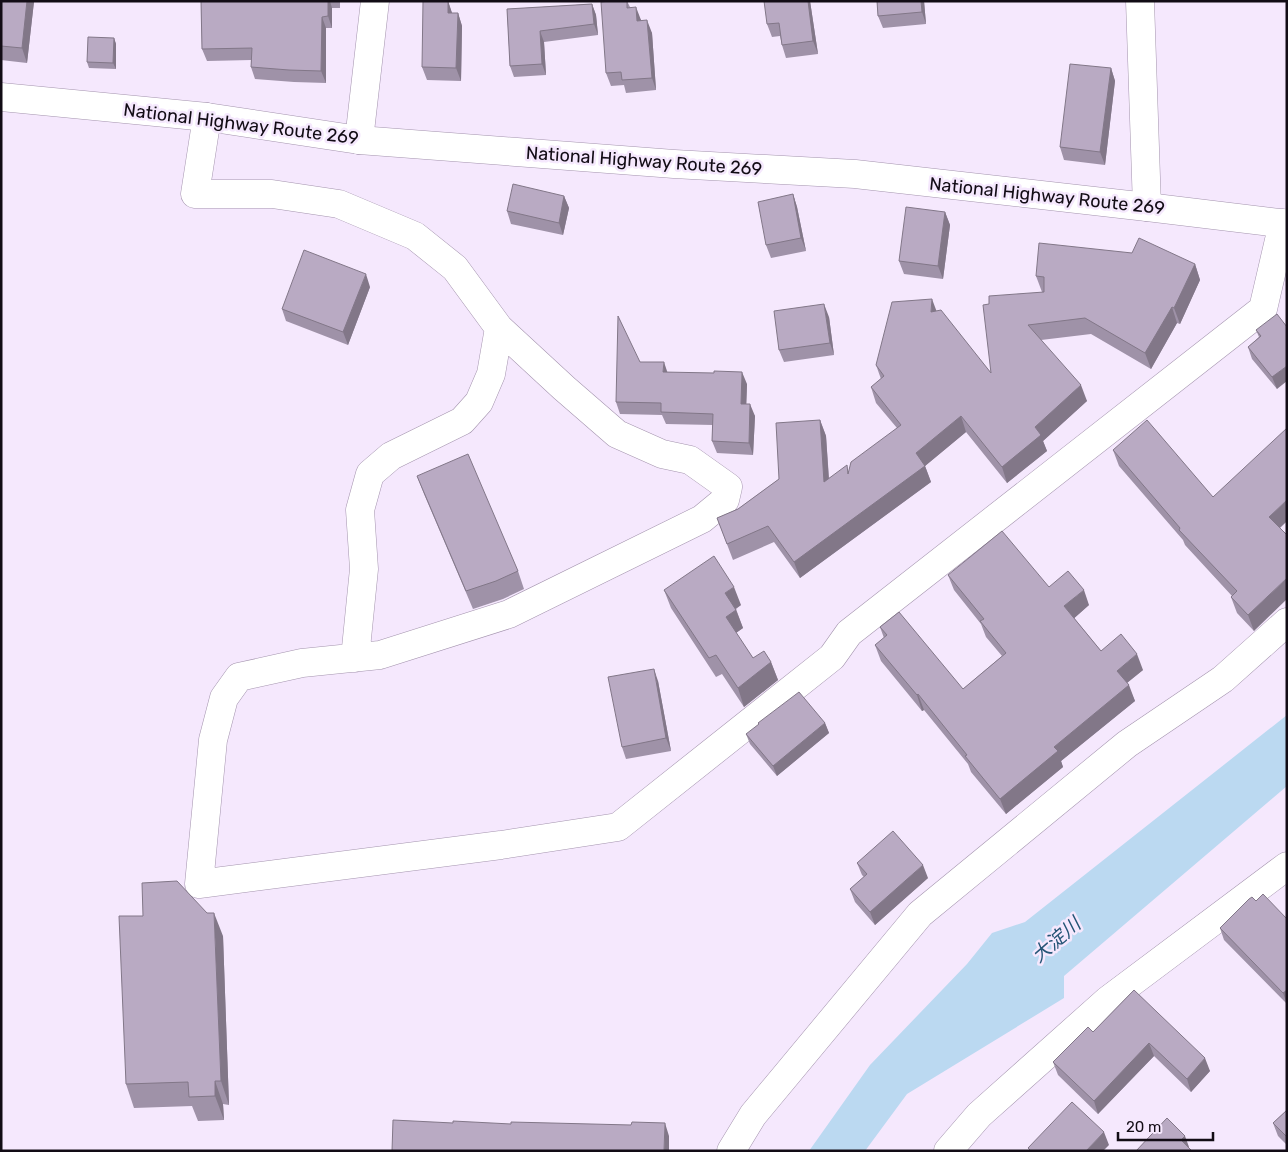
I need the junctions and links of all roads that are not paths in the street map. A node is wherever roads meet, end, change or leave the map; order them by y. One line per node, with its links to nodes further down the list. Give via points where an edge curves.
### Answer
1 (375, 1): 5 (main road)
2 (1140, 1): 6 (main road)
3 (1, 98): 4 (main road, National Highway Route 269)
4 (207, 117): 5 (main road, National Highway Route 269); 8 (main road, via 195,194 272,194 339,204 414,236 455,268)
5 (359, 140): 6 (main road, National Highway Route 269, via 855,174)
6 (1147, 207): 7 (main road, National Highway Route 269)
7 (1285, 223): 10 (main road, via 1263,309 849,633 832,657 618,827 199,884 213,740 224,698 239,677 302,662)
8 (499, 328): 10 (main road, via 491,374 479,402 462,421 392,456 370,474 360,510 364,569); 10 (main road, via 617,434 662,454 690,460 728,487 725,500 702,519 509,614 380,655)
9 (1287, 622): 12 (main road, via 1224,680 1127,744 920,914 753,1115)
10 (355, 658)
11 (1286, 867): 13 (main road, via 1108,1000 979,1115)
12 (731, 1151)
13 (948, 1151)

